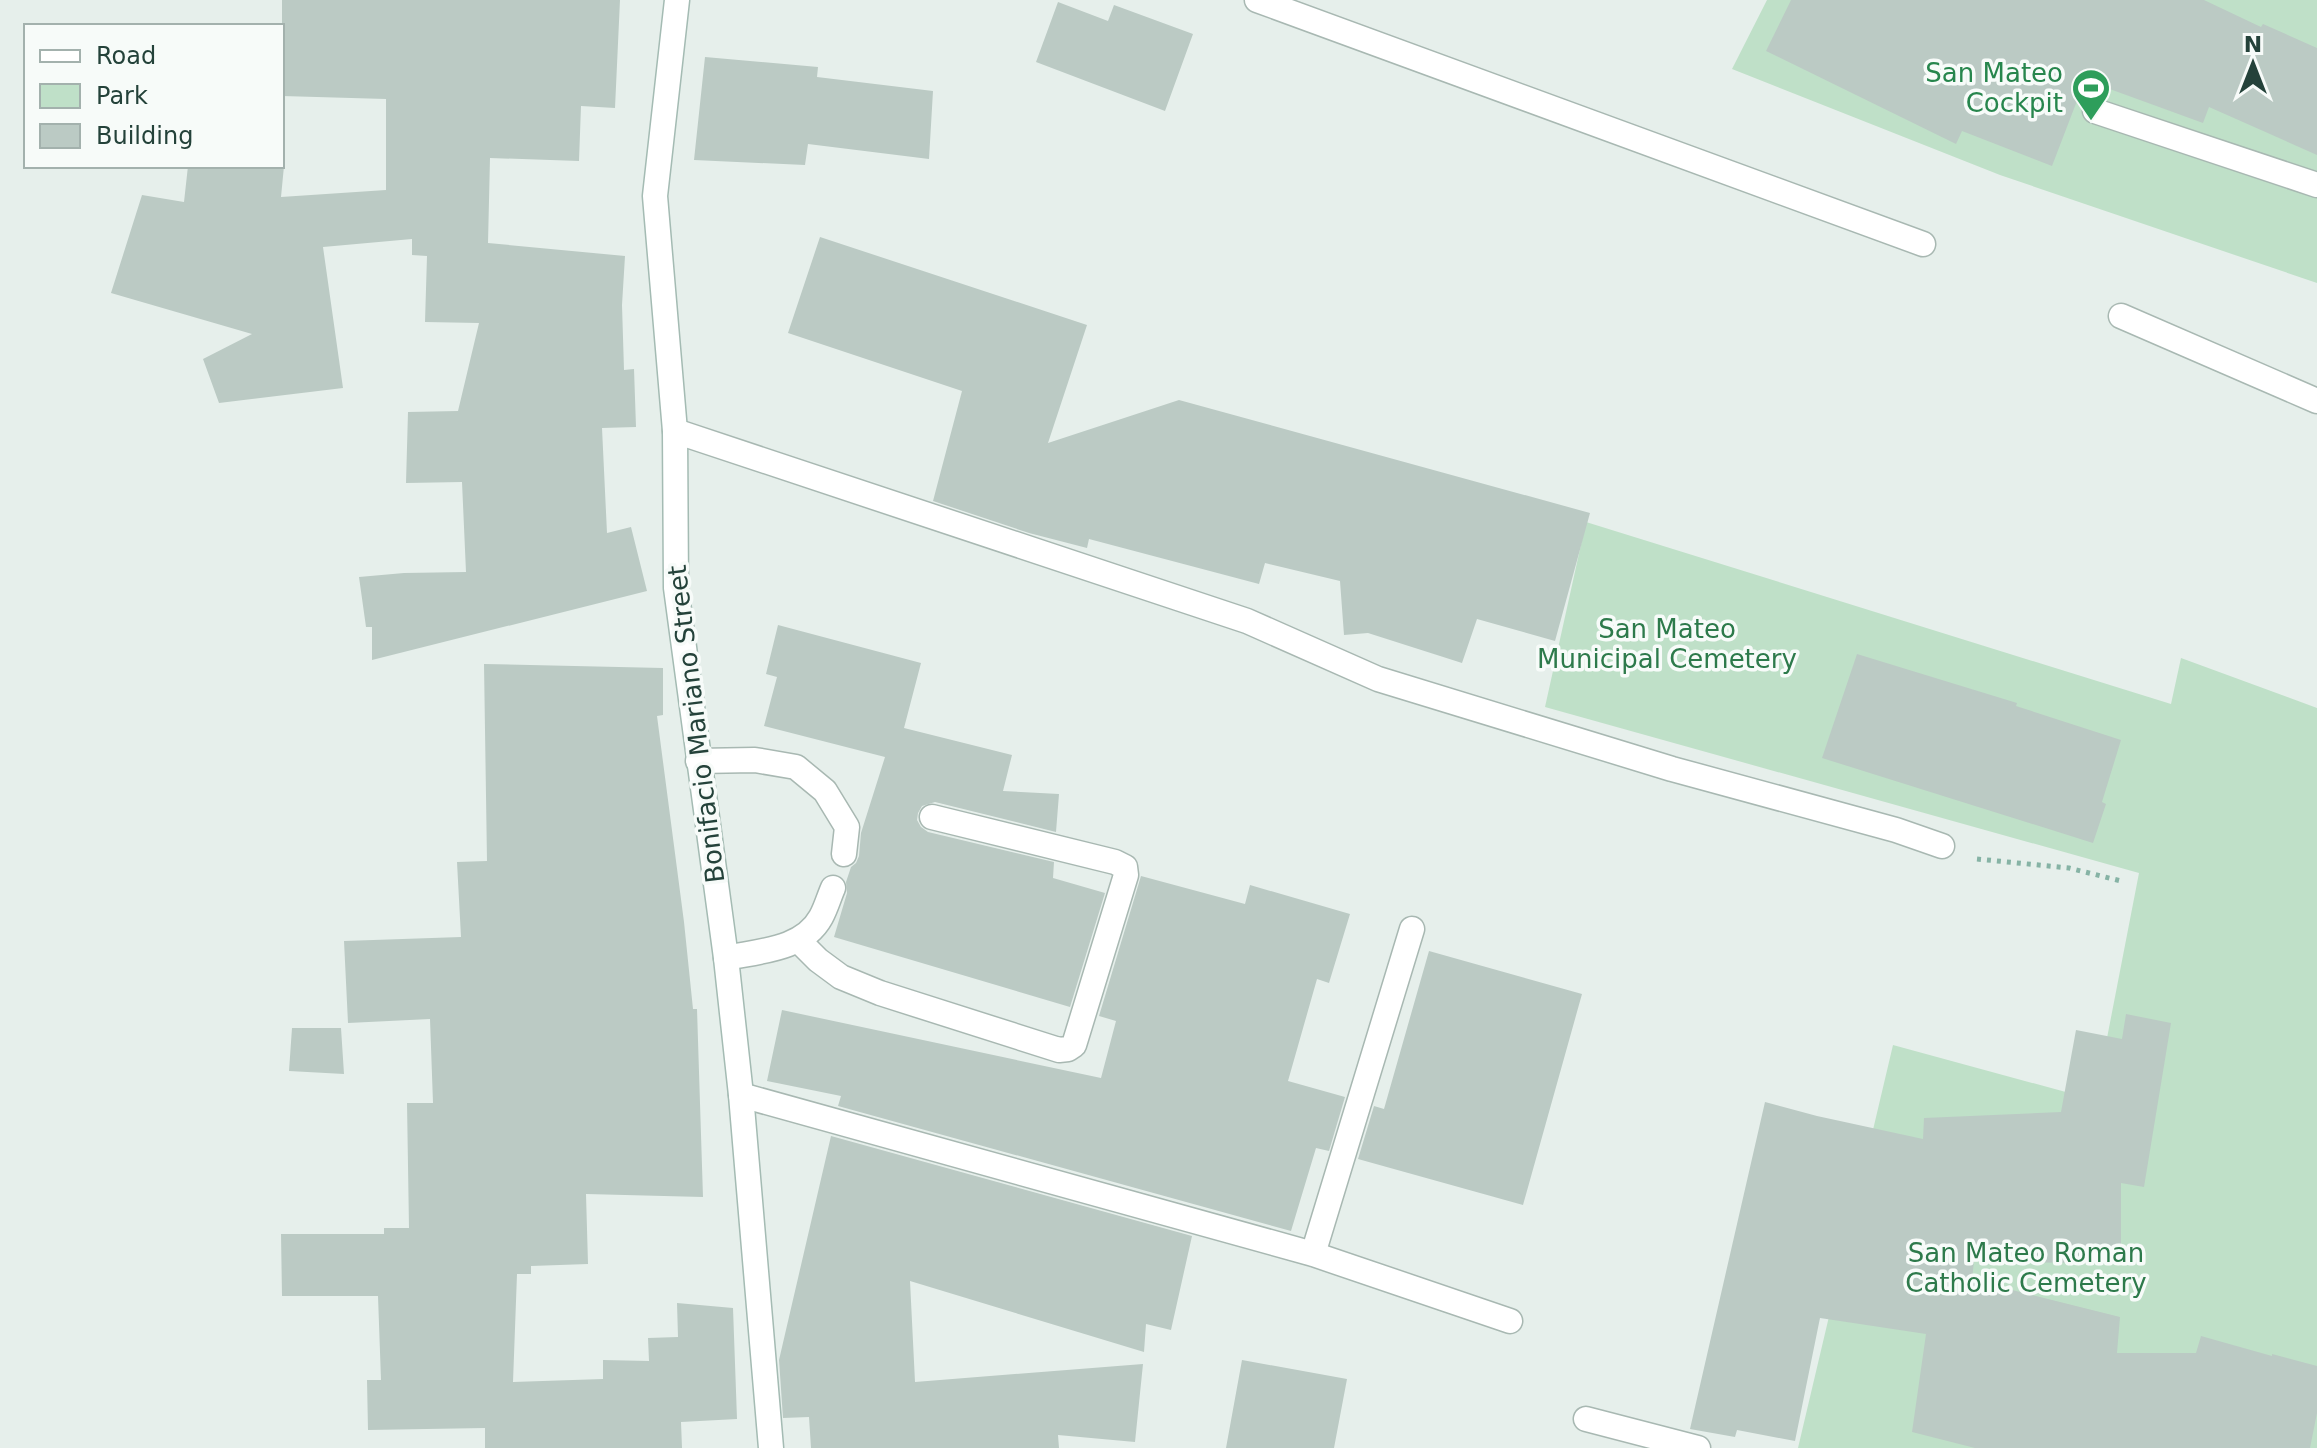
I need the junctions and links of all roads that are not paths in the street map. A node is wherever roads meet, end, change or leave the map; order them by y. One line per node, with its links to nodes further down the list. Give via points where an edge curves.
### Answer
1 (677, 0): 8 (street, Bonifacio Mariano Street, via 655,196)
2 (1257, 0): 5 (street)
3 (2095, 111): 4 (street)
4 (2317, 185)
5 (1923, 244)
6 (2121, 316): 7 (street)
7 (2317, 401)
8 (675, 431): 9 (street, Bonifacio Mariano Street, via 676,588); 11 (street, via 1247,621 1378,679)
9 (698, 761): 12 (street, via 755,760 796,767 825,791 847,827); 16 (street, Bonifacio Mariano Street)
10 (932, 817): 15 (street, via 1125,867 1074,1045 1059,1050 880,993 841,977)
11 (1942, 846)
12 (844, 854)
13 (833, 888): 15 (street, via 819,919)
14 (1412, 929): 18 (street)
15 (798, 940): 16 (street)
16 (726, 958): 17 (street, Bonifacio Mariano Street)
17 (741, 1095): 18 (street); 21 (street, Bonifacio Mariano Street)
18 (1313, 1254): 19 (street)
19 (1510, 1321)
20 (1586, 1419): 22 (street)
21 (771, 1448)
22 (1698, 1448)

